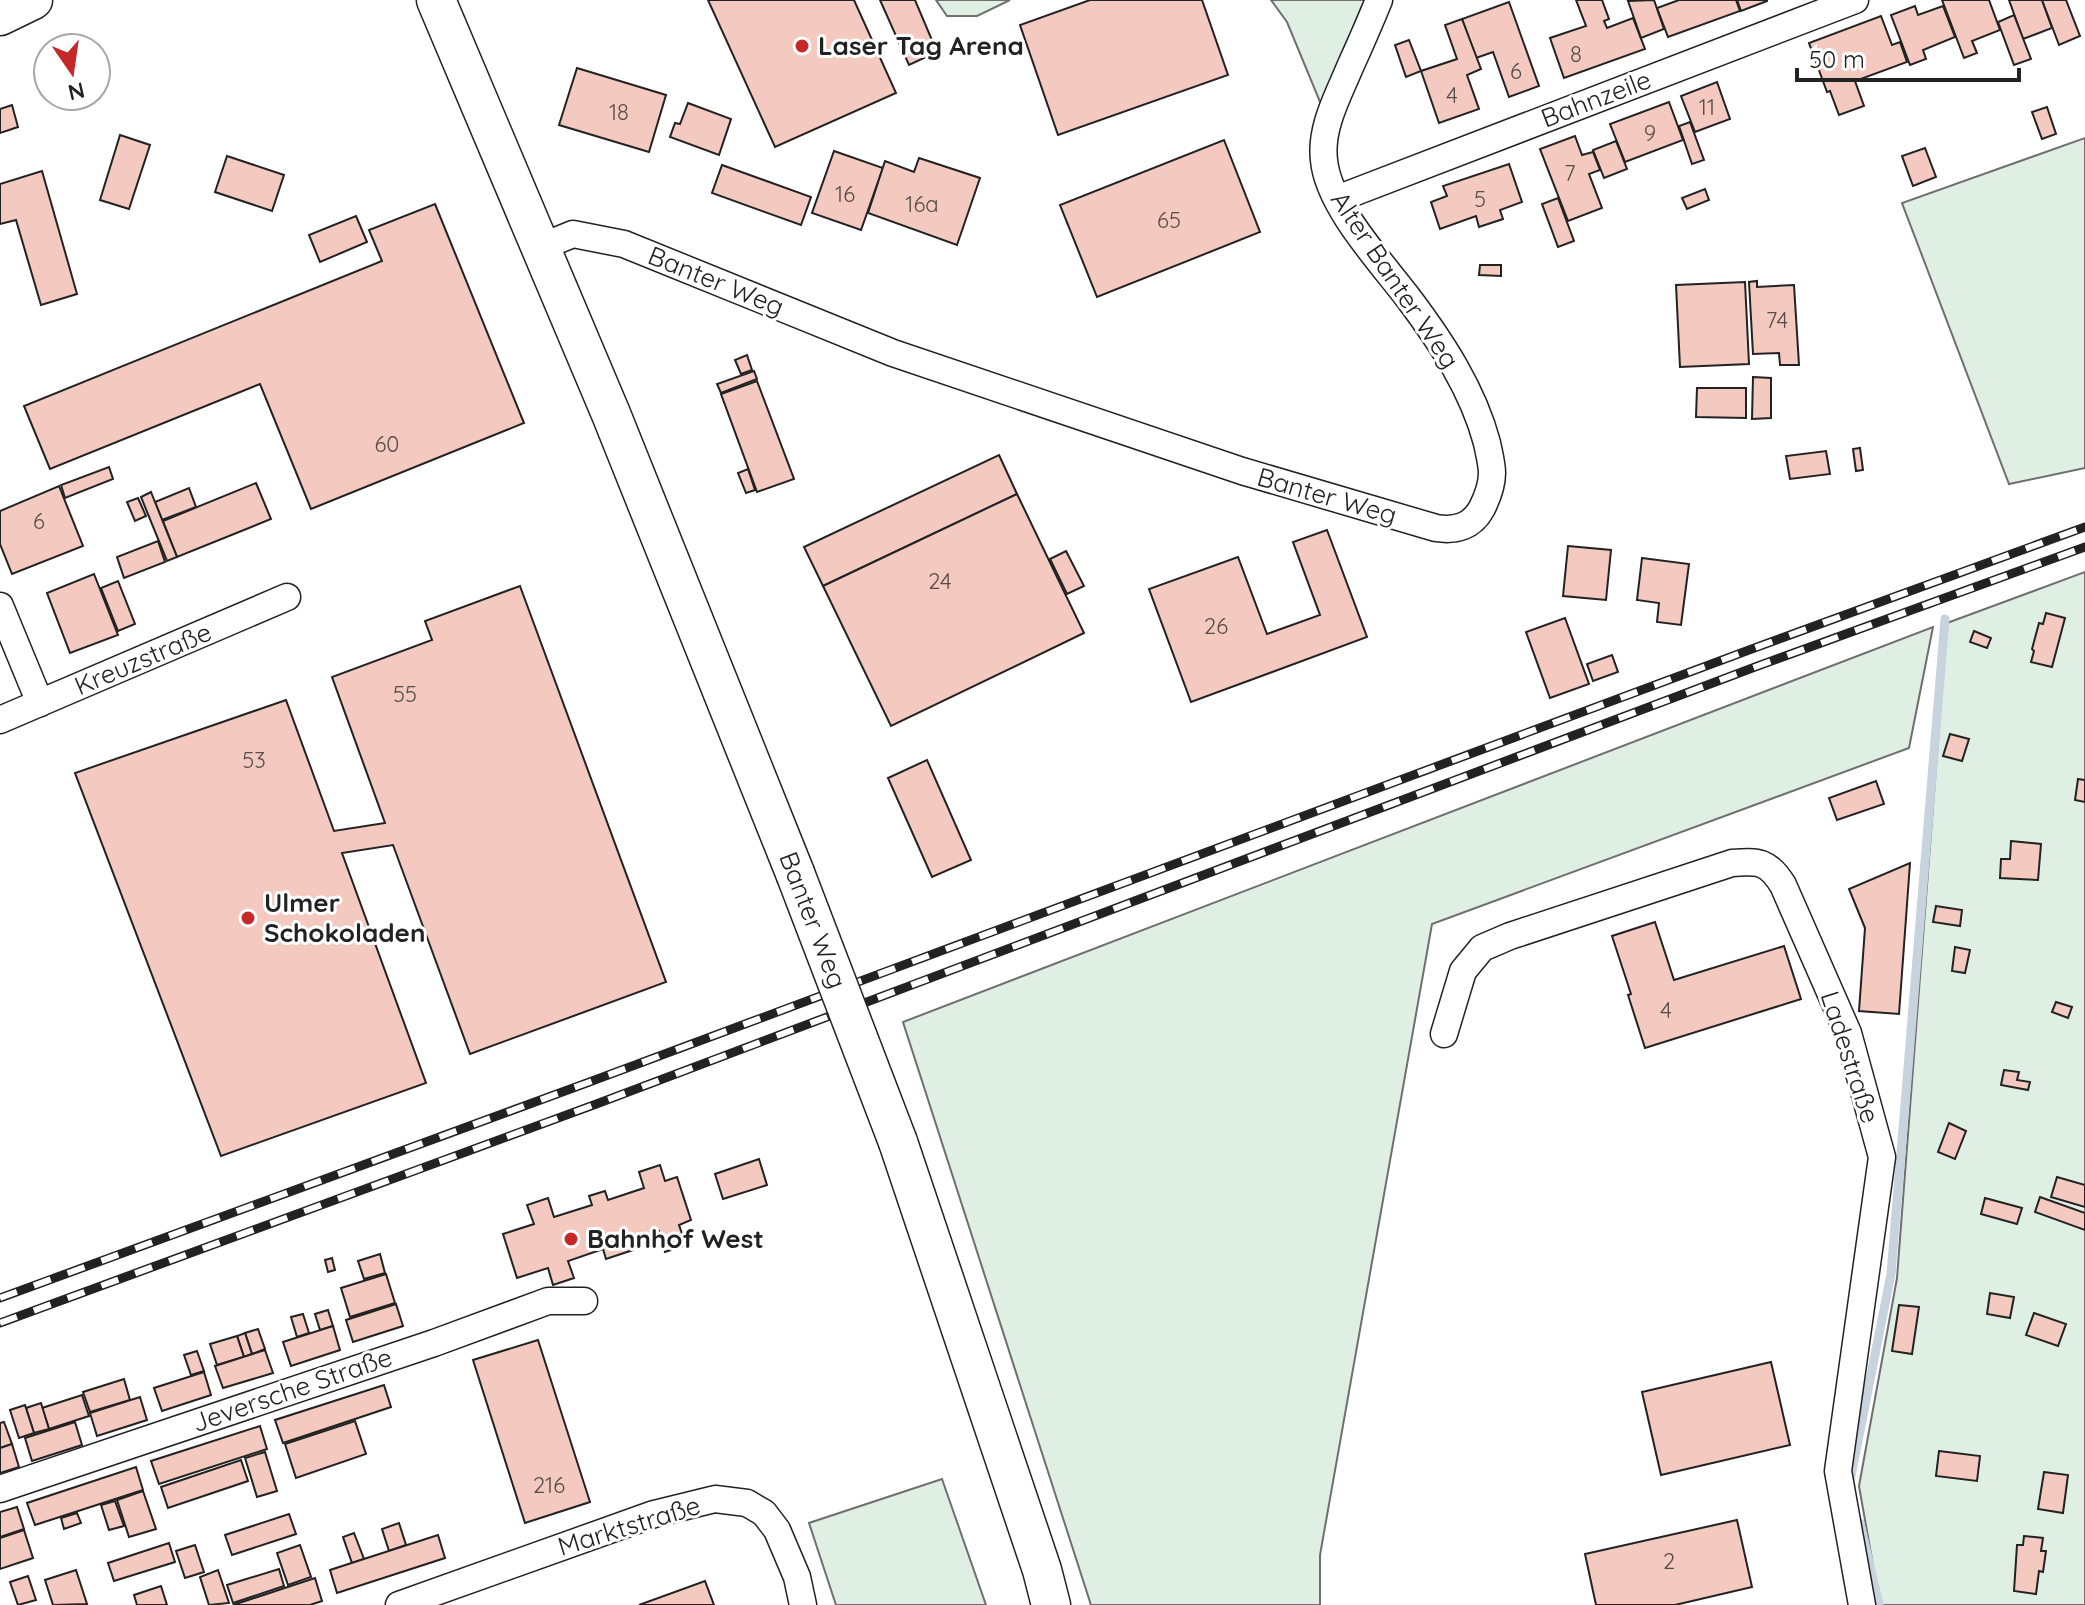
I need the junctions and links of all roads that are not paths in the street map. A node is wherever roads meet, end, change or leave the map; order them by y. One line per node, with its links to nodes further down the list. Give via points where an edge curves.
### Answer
1 (33, 0): 5 (street)
2 (436, 0): 7 (street, Banter Weg)
3 (1379, 0): 6 (street, Alter Banter Weg, via 1325,136 1323,159)
4 (1855, 0): 6 (street, Bahnzeile)
5 (0, 16)
6 (1337, 199): 8 (street, Alter Banter Weg, via 1438,340 1482,427 1492,474 1488,497 1465,526)
7 (541, 247): 8 (street, Banter Weg, via 573,234 624,244 908,358 1242,471); 18 (street, Banter Weg, bridge, via 898,1142)
8 (1436, 528)
9 (287, 597): 11 (street, Kreuzstraße)
10 (0, 606): 11 (street)
11 (40, 703): 12 (street, Kreuzstraße)
12 (0, 720)
13 (1444, 1034): 19 (street, Ladestraße, via 1463,971 1482,948 1732,863 1757,861 1774,871 1848,1033 1882,1157 1838,1471)
14 (584, 1301): 15 (street, Jeversche Straße, via 548,1301)
15 (0, 1489)
16 (399, 1605): 17 (street, Marktstraße, via 654,1514 715,1499 747,1503 764,1513 797,1577)
17 (803, 1605)
18 (1051, 1605)
19 (1862, 1605)

